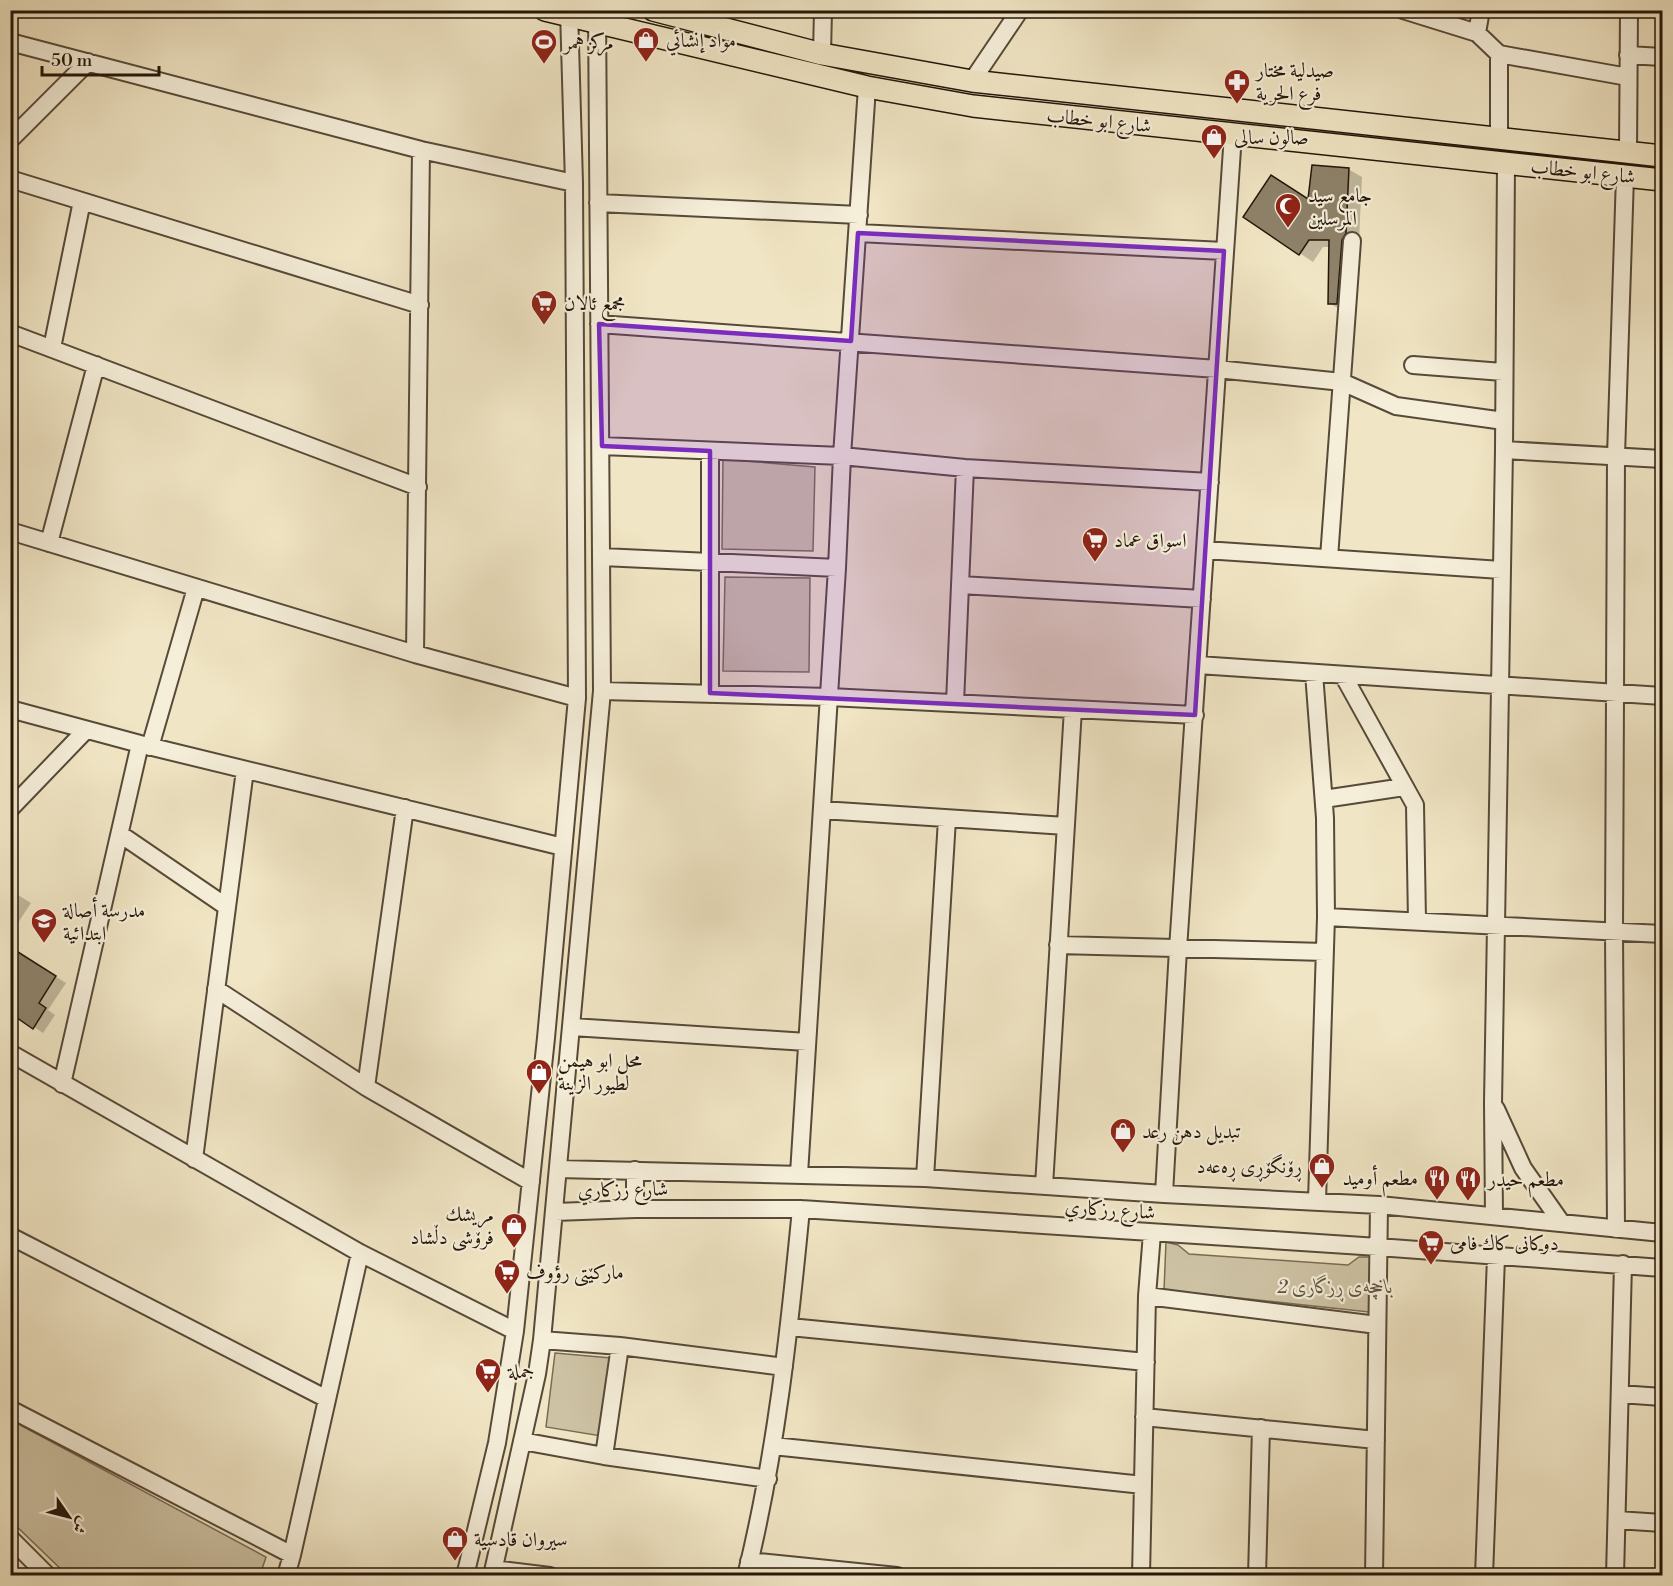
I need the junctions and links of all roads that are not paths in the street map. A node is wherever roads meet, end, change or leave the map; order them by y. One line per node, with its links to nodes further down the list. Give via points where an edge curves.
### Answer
1 (545, 10): 8 (main road, شارع ابو خطاب)
2 (653, 10): 12 (main road, شارع ابو خطاب)
3 (824, 10): 12 (street)
4 (1020, 10): 18 (street)
5 (1403, 10): 10 (street)
6 (1481, 10): 10 (street)
7 (1629, 10): 14 (street)
8 (570, 14): 9 (main road, شارع ابو خطاب); 30 (street)
9 (597, 17): 19 (main road, شارع ابو خطاب); 32 (street)
10 (1477, 33): 13 (street)
11 (10, 42): 16 (street)
12 (822, 54): 18 (main road, شارع ابو خطاب)
13 (1499, 54): 17 (street); 21 (street)
14 (1628, 55): 15 (street); 17 (street)
15 (1662, 57)
16 (88, 62): 22 (street); 23 (street)
17 (1628, 77): 24 (street)
18 (972, 81): 21 (main road, شارع ابو خطاب)
19 (867, 87): 20 (main road, شارع ابو خطاب, via 973,106); 33 (street)
20 (1233, 134): 26 (main road, شارع ابو خطاب); 36 (street)
21 (1498, 137): 24 (main road, شارع ابو خطاب)
22 (10, 140)
23 (421, 150): 30 (street); 37 (street)
24 (1628, 152): 25 (main road, شارع ابو خطاب)
25 (1662, 156)
26 (1506, 163): 27 (main road, شارع ابو خطاب); 45 (street)
27 (1625, 176): 29 (main road, شارع ابو خطاب); 52 (street)
28 (10, 179): 31 (street)
29 (1662, 180)
30 (574, 183): 78 (street)
31 (82, 201): 37 (street); 41 (street)
32 (598, 203): 33 (street); 38 (street)
33 (859, 215): 34 (street)
34 (858, 233): 36 (street); 40 (street)
35 (1352, 241): 46 (street)
36 (1224, 251): 44 (street)
37 (420, 305): 56 (street)
38 (599, 324): 40 (street); 48 (street)
39 (12, 335): 41 (street)
40 (851, 341): 44 (street); 51 (street)
41 (52, 348): 42 (street)
42 (96, 365): 56 (street); 58 (street)
43 (1413, 365): 45 (street)
44 (1217, 369): 46 (street); 55 (street)
45 (1503, 372): 47 (street)
46 (1342, 382): 47 (street, via 1396,406); 61 (street)
47 (1504, 421): 49 (street)
48 (602, 446): 50 (street); 60 (street)
49 (1504, 450): 52 (street); 64 (street)
50 (710, 451): 51 (street); 62 (street)
51 (842, 456): 54 (street); 63 (street)
52 (1616, 456): 53 (street); 75 (street)
53 (1662, 459)
54 (965, 468): 55 (street); 65 (street)
55 (1210, 482): 59 (street)
56 (418, 487): 68 (street)
57 (10, 531): 58 (street)
58 (49, 543): 66 (street)
59 (1205, 550): 61 (street); 67 (street)
60 (602, 557): 62 (street); 73 (street)
61 (1329, 558): 64 (street)
62 (710, 562): 63 (street); 74 (street)
63 (837, 568): 76 (street)
64 (1501, 570): 72 (street)
65 (960, 585): 67 (street); 79 (street)
66 (196, 588): 68 (street); 84 (street)
67 (1202, 599): 69 (street)
68 (416, 654): 78 (street)
69 (1198, 665): 70 (street); 82 (street)
70 (1314, 673): 71 (street); 89 (street)
71 (1343, 675): 72 (street); 88 (street)
72 (1499, 685): 75 (street); 100 (street)
73 (602, 691): 74 (street); 87 (street)
74 (710, 693): 76 (street)
75 (1616, 693): 77 (street); 101 (street)
76 (829, 696): 79 (street); 92 (street)
77 (1662, 696)
78 (577, 698): 86 (street)
79 (955, 703): 81 (street)
80 (10, 709): 83 (street)
81 (1073, 709): 82 (street); 94 (street)
82 (1195, 715): 104 (street)
83 (86, 730): 84 (street); 91 (street)
84 (145, 746): 85 (street); 95 (street)
85 (245, 770): 90 (street); 97 (street)
86 (570, 775): 87 (street); 96 (street)
87 (595, 778): 107 (street)
88 (1404, 787): 89 (street); 99 (street, via 1415,805)
89 (1324, 799): 98 (street)
90 (405, 808): 96 (street); 111 (street)
91 (10, 809)
92 (822, 810): 93 (street); 108 (street)
93 (947, 819): 94 (street); 117 (street)
94 (1066, 826): 103 (street)
95 (120, 834): 97 (street); 110 (street)
96 (563, 847): 118 (street)
97 (227, 907): 106 (street)
98 (1326, 916): 99 (street); 105 (street)
99 (1417, 921): 100 (street)
100 (1497, 926): 101 (street); 112 (street)
101 (1614, 932): 102 (street); 128 (street)
102 (1662, 934)
103 (1058, 945): 104 (street); 119 (street)
104 (1178, 949): 105 (street); 120 (street)
105 (1325, 952): 121 (street)
106 (216, 989): 111 (street); 113 (street)
107 (572, 1027): 108 (street); 114 (street)
108 (807, 1042): 116 (street)
109 (10, 1053): 110 (street)
110 (62, 1084): 113 (street)
111 (366, 1087): 118 (street)
112 (1493, 1103): 126 (street); 127 (street, via 1523,1168)
113 (194, 1159): 133 (street)
114 (558, 1169): 115 (street, شارع رزكاري); 125 (street)
115 (635, 1170): 116 (street, شارع رزكاري); 123 (street)
116 (799, 1174): 117 (street, شارع رزكاري)
117 (925, 1178): 119 (street, شارع رزكاري)
118 (531, 1182): 140 (street)
119 (1044, 1186): 120 (street, شارع رزكاري)
120 (1164, 1194): 121 (street, شارع رزكاري)
121 (1317, 1201): 122 (street, شارع رزكاري)
122 (1379, 1205): 126 (street, شارع رزكاري); 132 (street)
123 (635, 1209): 124 (street, شارع رزكاري); 125 (street, شارع رزكاري)
124 (801, 1209): 129 (street, شارع رزكاري); 139 (street)
125 (555, 1212): 141 (street)
126 (1494, 1216): 127 (street, شارع رزكاري)
127 (1561, 1222): 128 (street, شارع رزكاري)
128 (1616, 1229): 130 (street, شارع رزكاري)
129 (1152, 1233): 132 (street, شارع رزكاري); 137 (street)
130 (1662, 1233)
131 (10, 1236): 149 (street)
132 (1378, 1247): 134 (street, شارع رزكاري); 138 (street)
133 (360, 1252): 140 (street); 149 (street)
134 (1496, 1257): 135 (street, شارع رزكاري); 173 (street)
135 (1623, 1264): 136 (street, شارع رزكاري); 147 (street)
136 (1662, 1268)
137 (1147, 1296): 138 (street); 143 (street)
138 (1377, 1325): 153 (street)
139 (790, 1327): 143 (street); 144 (street)
140 (515, 1331): 145 (street)
141 (543, 1340): 142 (street); 146 (street)
142 (620, 1346): 144 (street); 156 (street)
143 (1146, 1362): 151 (street)
144 (784, 1367): 155 (street)
145 (506, 1388): 146 (street); 167 (street)
146 (533, 1393): 154 (street)
147 (1620, 1394): 148 (street); 159 (street)
148 (1662, 1397)
149 (327, 1399): 162 (street)
150 (10, 1409): 162 (street)
151 (1144, 1417): 152 (street); 158 (street)
152 (1261, 1428): 153 (street); 171 (street)
153 (1376, 1440): 172 (street)
154 (522, 1441): 156 (street); 164 (street)
155 (773, 1446): 157 (street); 158 (street)
156 (604, 1456): 157 (street)
157 (768, 1479): 163 (street)
158 (1143, 1485): 170 (street)
159 (1617, 1520): 160 (street); 174 (street)
160 (1662, 1523)
161 (10, 1538): 165 (street)
162 (292, 1555): 166 (street)
163 (747, 1568): 169 (street)
164 (493, 1572): 168 (street)
165 (48, 1575)
166 (286, 1575)
167 (465, 1575)
168 (550, 1575)
169 (897, 1575)
170 (1141, 1575)
171 (1257, 1575)
172 (1374, 1575)
173 (1484, 1575)
174 (1615, 1575)

